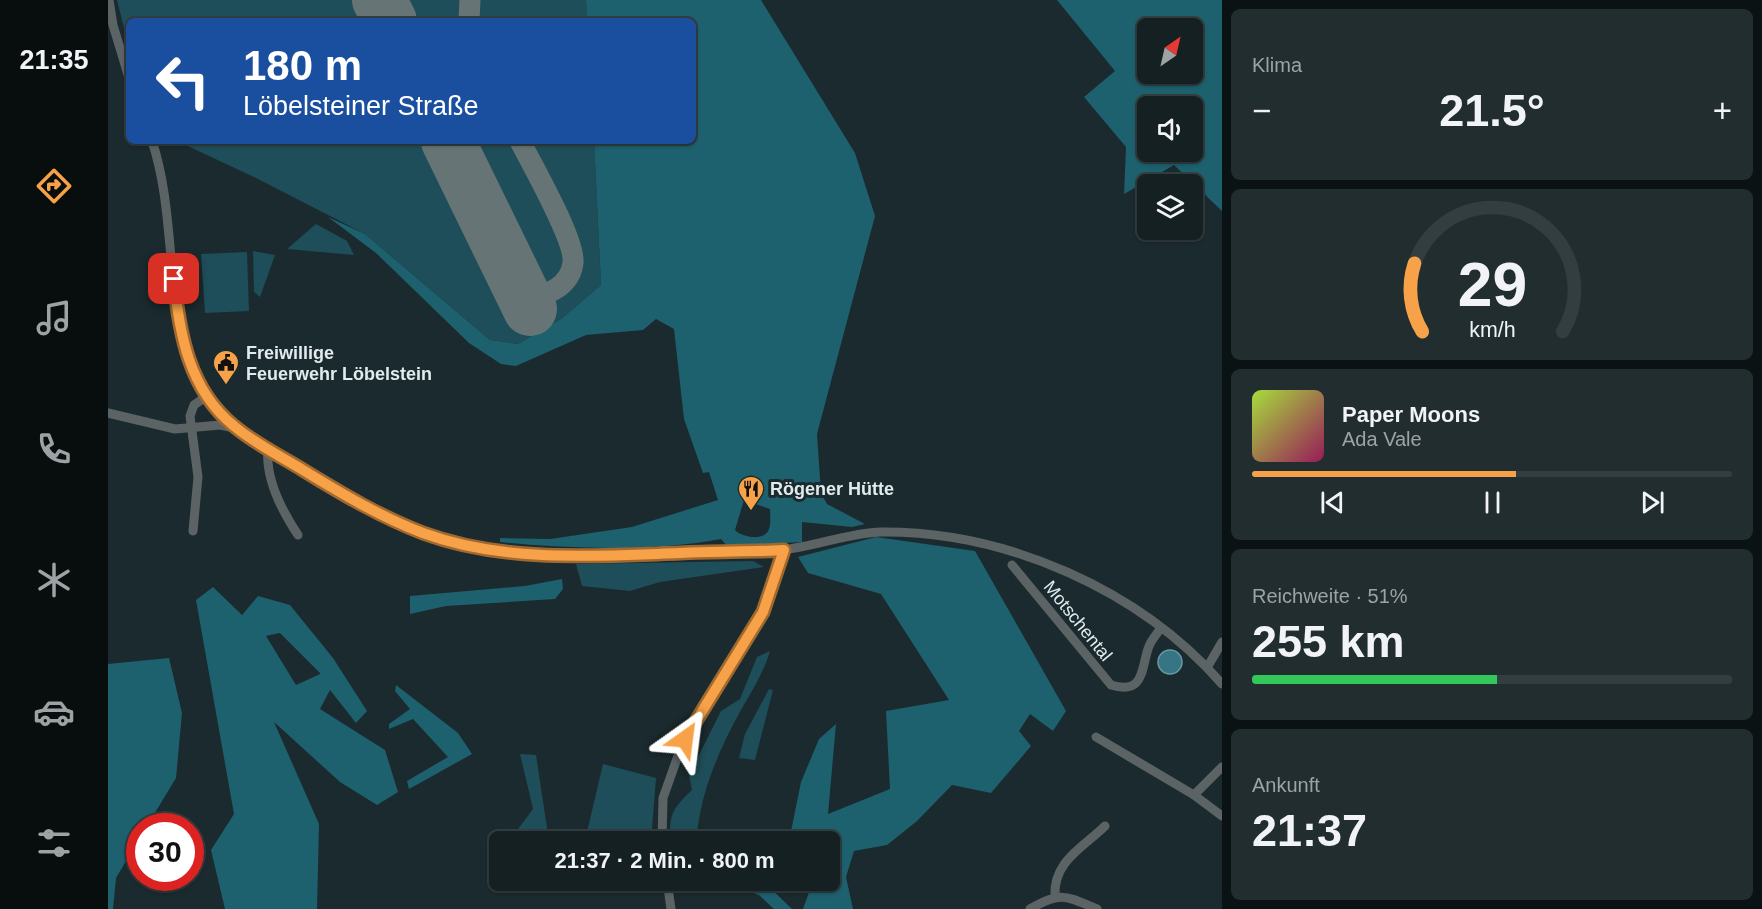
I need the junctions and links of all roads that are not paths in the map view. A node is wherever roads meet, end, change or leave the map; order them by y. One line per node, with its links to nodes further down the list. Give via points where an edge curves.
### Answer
1 (109, 0): 2 (street)
2 (126, 68)
3 (153, 144): 4 (street, via 166,199 178,323 191,368)
4 (207, 396): 6 (street, via 192,408); 7 (street)
5 (108, 413): 6 (street, via 157,426)
6 (192, 428): 7 (street); 9 (street, via 198,477)
7 (235, 428): 8 (street)
8 (268, 448): 10 (street, via 268,465 280,506); 11 (street, via 380,514 424,533 478,548 553,555)
9 (193, 531)
10 (298, 536)
11 (784, 550): 13 (street, via 880,532 990,547 1091,583); 22 (street, via 763,612 679,753 663,798)
12 (1012, 565): 13 (street, Motschental, via 1111,685 1127,687 1138,681 1149,645)
13 (1161, 628): 15 (street)
14 (1222, 642): 15 (street)
15 (1208, 666): 16 (street)
16 (1222, 684)
17 (1096, 737): 19 (street)
18 (1222, 767): 19 (street)
19 (1194, 795): 20 (street)
20 (1222, 816)
21 (1106, 826): 24 (street, via 1071,852 1058,875)
22 (662, 831)
23 (669, 891): 25 (street)
24 (1055, 896): 26 (street); 27 (street)
25 (671, 909)
26 (1030, 909)
27 (1097, 909)

